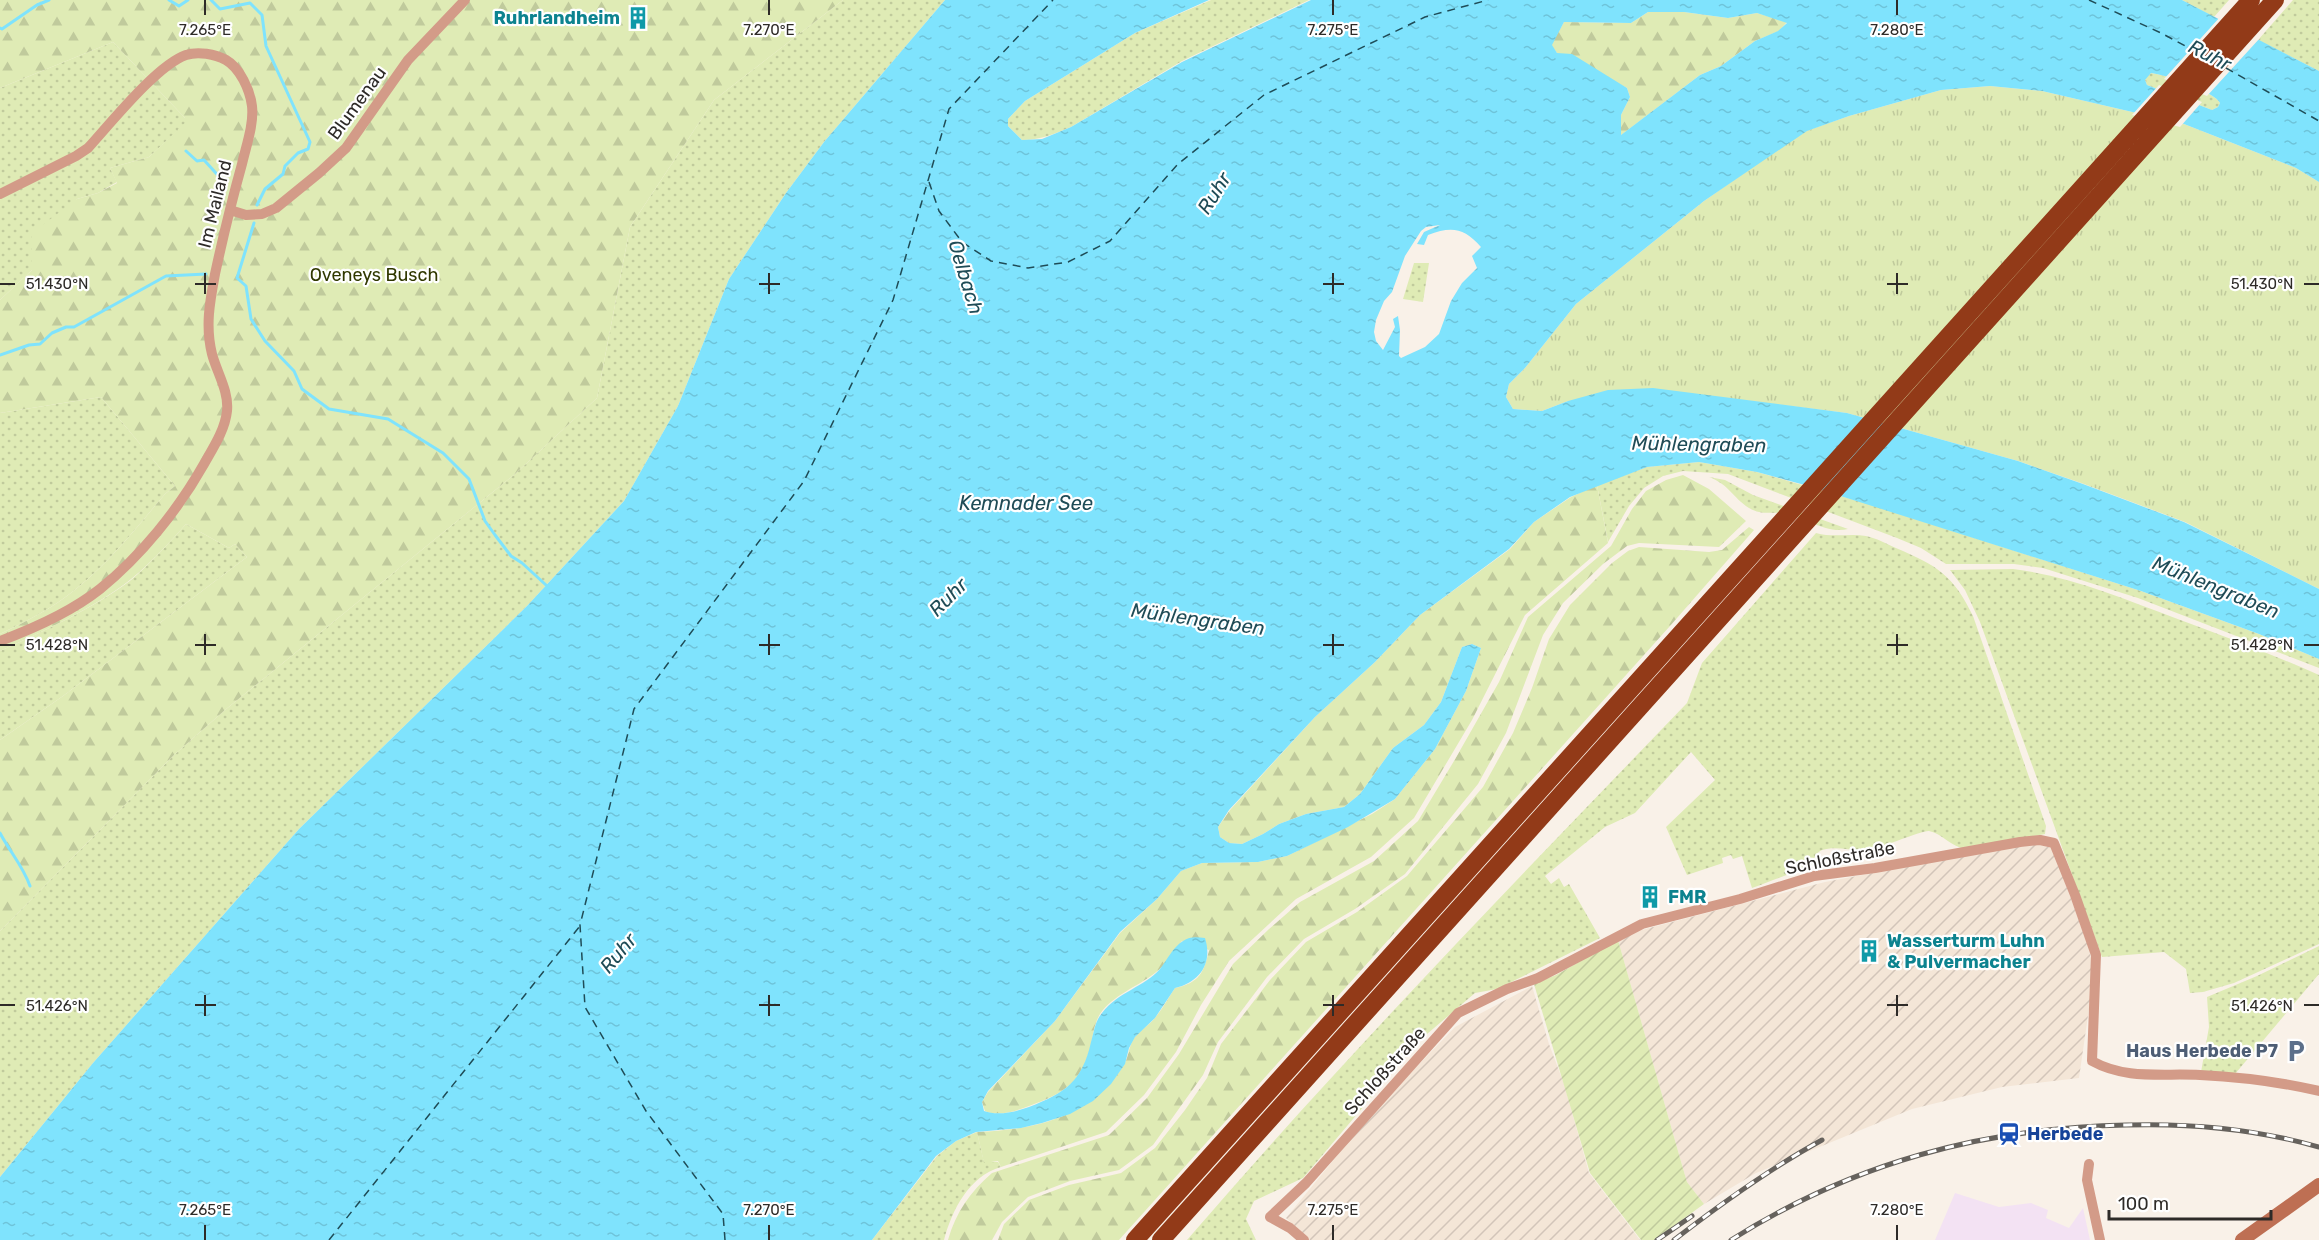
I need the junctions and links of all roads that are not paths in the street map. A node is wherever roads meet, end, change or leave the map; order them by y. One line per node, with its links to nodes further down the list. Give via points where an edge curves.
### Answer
1 (465, 0): 5 (street, Blumenau, via 408,60 346,148 319,173 276,208 262,214)
2 (2251, 0): 10 (highway)
3 (2276, 0): 11 (highway)
4 (0, 194): 5 (street, Im Mailand, via 88,148 152,79 184,56 202,54 231,63 240,74 252,106)
5 (230, 210): 6 (street, Im Mailand, via 208,319 227,408 215,443 175,509 124,567 99,590 56,617)
6 (0, 641)
7 (2319, 1091): 12 (street, Schloßstraße, via 2238,1078 2120,1073 2092,1061 2096,955 2054,843 2020,842 1814,876 1642,924 1547,974 1458,1013 1306,1183 1270,1217)
8 (2089, 1164): 13 (street, via 2087,1180)
9 (2319, 1185): 14 (main road)
10 (1135, 1240)
11 (1161, 1240)
12 (1304, 1240)
13 (2100, 1240)
14 (2242, 1240)

